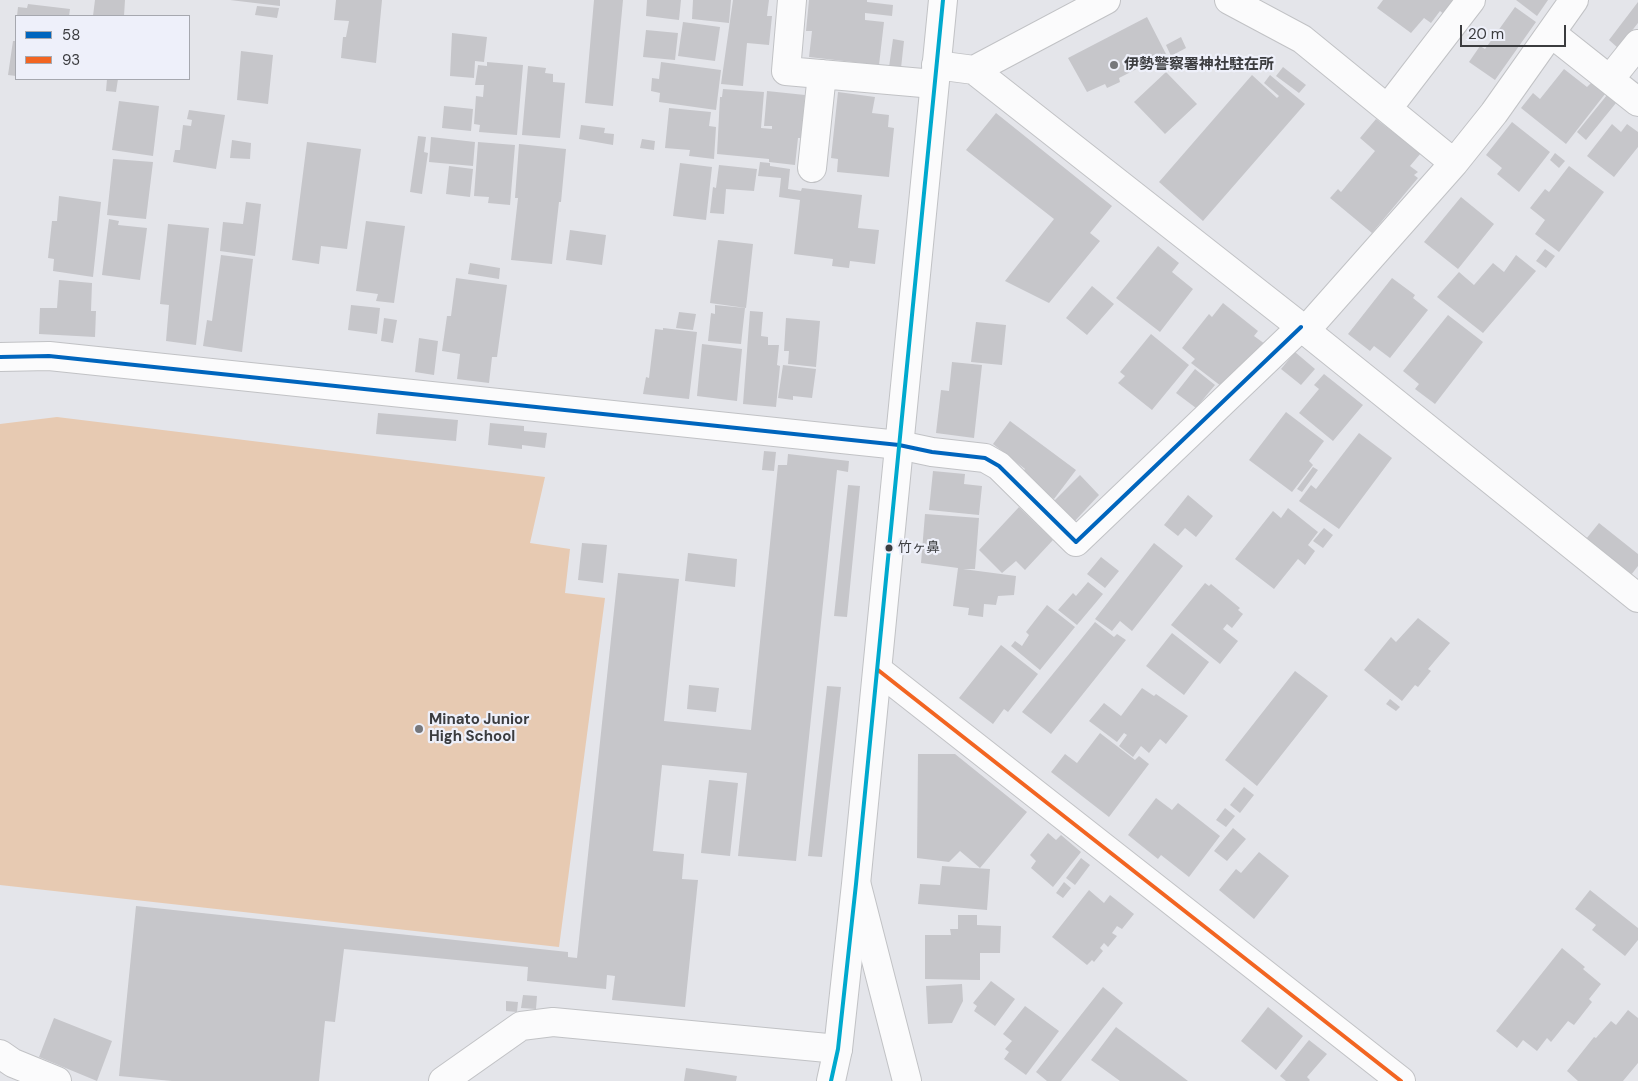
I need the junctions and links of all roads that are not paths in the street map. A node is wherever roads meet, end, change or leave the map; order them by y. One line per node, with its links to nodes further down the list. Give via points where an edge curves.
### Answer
1 (792, 0): 10 (street, via 786,70)
2 (943, 0): 11 (street)
3 (1106, 0): 9 (street)
4 (1230, 0): 14 (street, via 1302,39)
5 (1471, 0): 14 (street)
6 (1574, 0): 7 (street)
7 (1551, 33): 12 (street); 15 (street)
8 (1638, 44): 12 (street)
9 (974, 70): 11 (street); 17 (street)
10 (822, 74): 11 (street); 16 (street)
11 (935, 75): 19 (street)
12 (1610, 79): 13 (street)
13 (1638, 102)
14 (1388, 108): 15 (street)
15 (1454, 163): 17 (street)
16 (812, 168)
17 (1304, 329): 19 (street, via 1076,542 1000,466 985,458); 20 (street)
18 (0, 357): 19 (street, via 49,356)
19 (899, 445): 21 (street)
20 (1638, 598)
21 (878, 670): 22 (street); 29 (street)
22 (856, 884): 23 (street); 28 (street)
23 (838, 1048): 26 (street, via 553,1022 521,1026); 27 (street)
24 (0, 1054): 25 (street, via 13,1063)
25 (57, 1081)
26 (443, 1081)
27 (831, 1081)
28 (907, 1081)
29 (1401, 1081)

